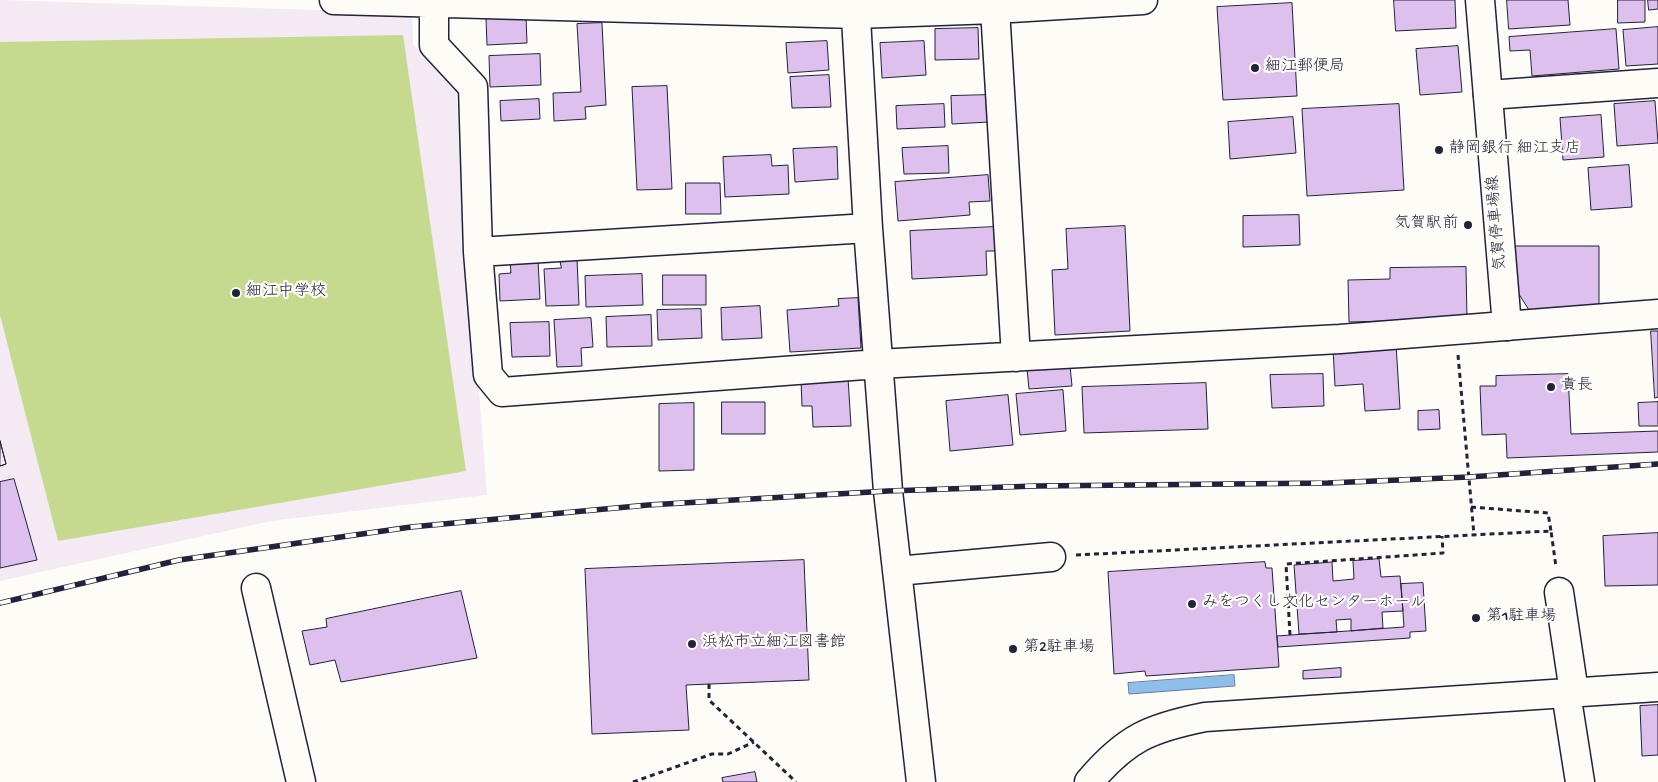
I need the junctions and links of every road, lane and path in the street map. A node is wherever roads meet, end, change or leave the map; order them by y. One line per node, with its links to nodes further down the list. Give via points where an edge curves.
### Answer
1 (334, 0): 4 (street)
2 (1143, 0): 6 (street)
3 (1480, 0): 8 (street, 気賀停車場線)
4 (434, 1): 5 (street); 10 (street, via 434,45 472,86)
5 (855, 7): 6 (street); 9 (street)
6 (995, 9): 14 (street)
7 (1658, 83): 8 (street)
8 (1488, 95): 12 (street, 気賀停車場線)
9 (868, 228): 10 (street); 15 (street)
10 (478, 252): 15 (street, via 488,375 502,392)
11 (1658, 314): 12 (street)
12 (1507, 326): 13 (street)
13 (1456, 330): 14 (street); 16 (path)
14 (1016, 357): 15 (street)
15 (878, 364): 21 (street)
16 (1471, 507): 17 (path, via 1548,513); 18 (path)
17 (1550, 531): 18 (path); 23 (path)
18 (1474, 535): 19 (path)
19 (1442, 536): 20 (path); 24 (path, via 1443,553 1286,564)
20 (1051, 557): 21 (street)
21 (897, 571): 32 (street)
22 (256, 588): 29 (street)
23 (1559, 592): 27 (street)
24 (1290, 635)
25 (709, 684): 28 (path, via 709,700)
26 (1658, 687): 27 (street)
27 (1570, 692): 33 (street, via 1227,715 1184,721 1146,732 1130,741); 34 (street)
28 (754, 742): 30 (path, via 728,754 712,754); 31 (path)
29 (301, 782)
30 (633, 782)
31 (796, 782)
32 (921, 782)
33 (1089, 782)
34 (1580, 782)

